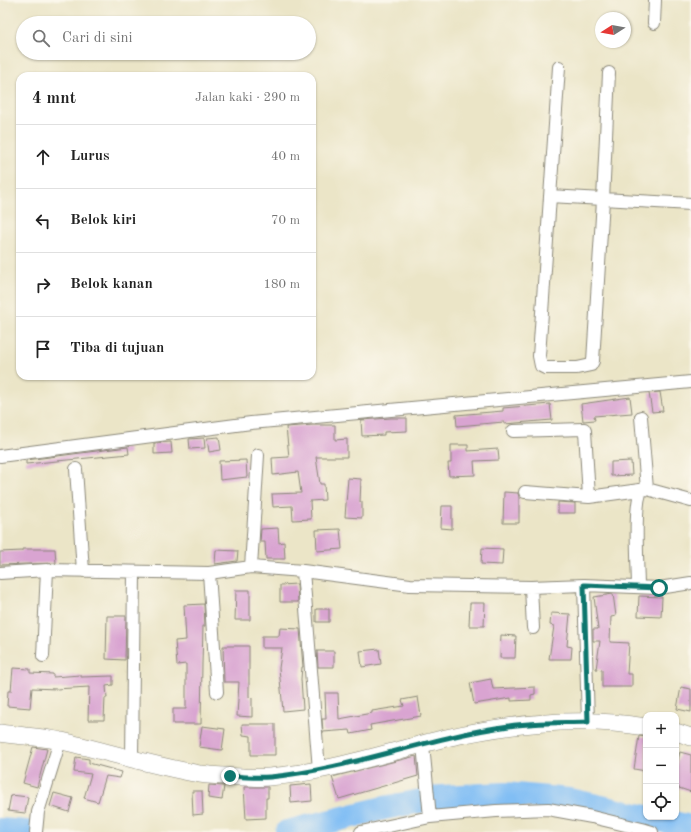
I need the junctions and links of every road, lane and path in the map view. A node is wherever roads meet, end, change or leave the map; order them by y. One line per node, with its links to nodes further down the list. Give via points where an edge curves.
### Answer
1 (655, 0): 2 (street)
2 (654, 23)
3 (559, 67): 5 (street)
4 (609, 73): 6 (street)
5 (550, 196): 6 (street); 6 (street, via 539,360 545,368 577,368 591,365 593,361)
6 (603, 200): 7 (street)
7 (691, 204)
8 (691, 382): 12 (street, via 251,423)
9 (641, 417): 14 (street)
10 (513, 431): 16 (street, via 584,429)
11 (258, 455): 18 (street)
12 (0, 456)
13 (76, 469): 20 (street)
14 (644, 489): 16 (street); 17 (street); 28 (street, via 639,494 637,507)
15 (525, 492): 16 (street)
16 (589, 497)
17 (691, 501)
18 (251, 567): 21 (street); 23 (street)
19 (47, 570): 20 (street); 24 (street); 30 (street)
20 (83, 571): 22 (street)
21 (303, 571): 27 (street, via 410,585); 40 (street)
22 (134, 572): 23 (street); 39 (street)
23 (208, 573): 31 (street)
24 (0, 574)
25 (691, 583): 28 (street, via 659,588)
26 (584, 585): 27 (street); 28 (street); 32 (street)
27 (531, 587): 29 (street)
28 (638, 587)
29 (533, 628)
30 (43, 656)
31 (216, 692)
32 (588, 722): 33 (main road); 38 (main road, via 508,726)
33 (643, 726)
34 (0, 733): 37 (main road)
35 (679, 733): 36 (main road)
36 (691, 737)
37 (60, 741): 39 (main road); 42 (street, via 38,812)
38 (423, 745): 40 (main road); 41 (street)
39 (132, 759): 40 (main road, via 201,774 230,776 268,777)
40 (319, 770)
41 (430, 813): 43 (street); 44 (street, via 548,809)
42 (36, 832)
43 (361, 832)
44 (652, 832)

